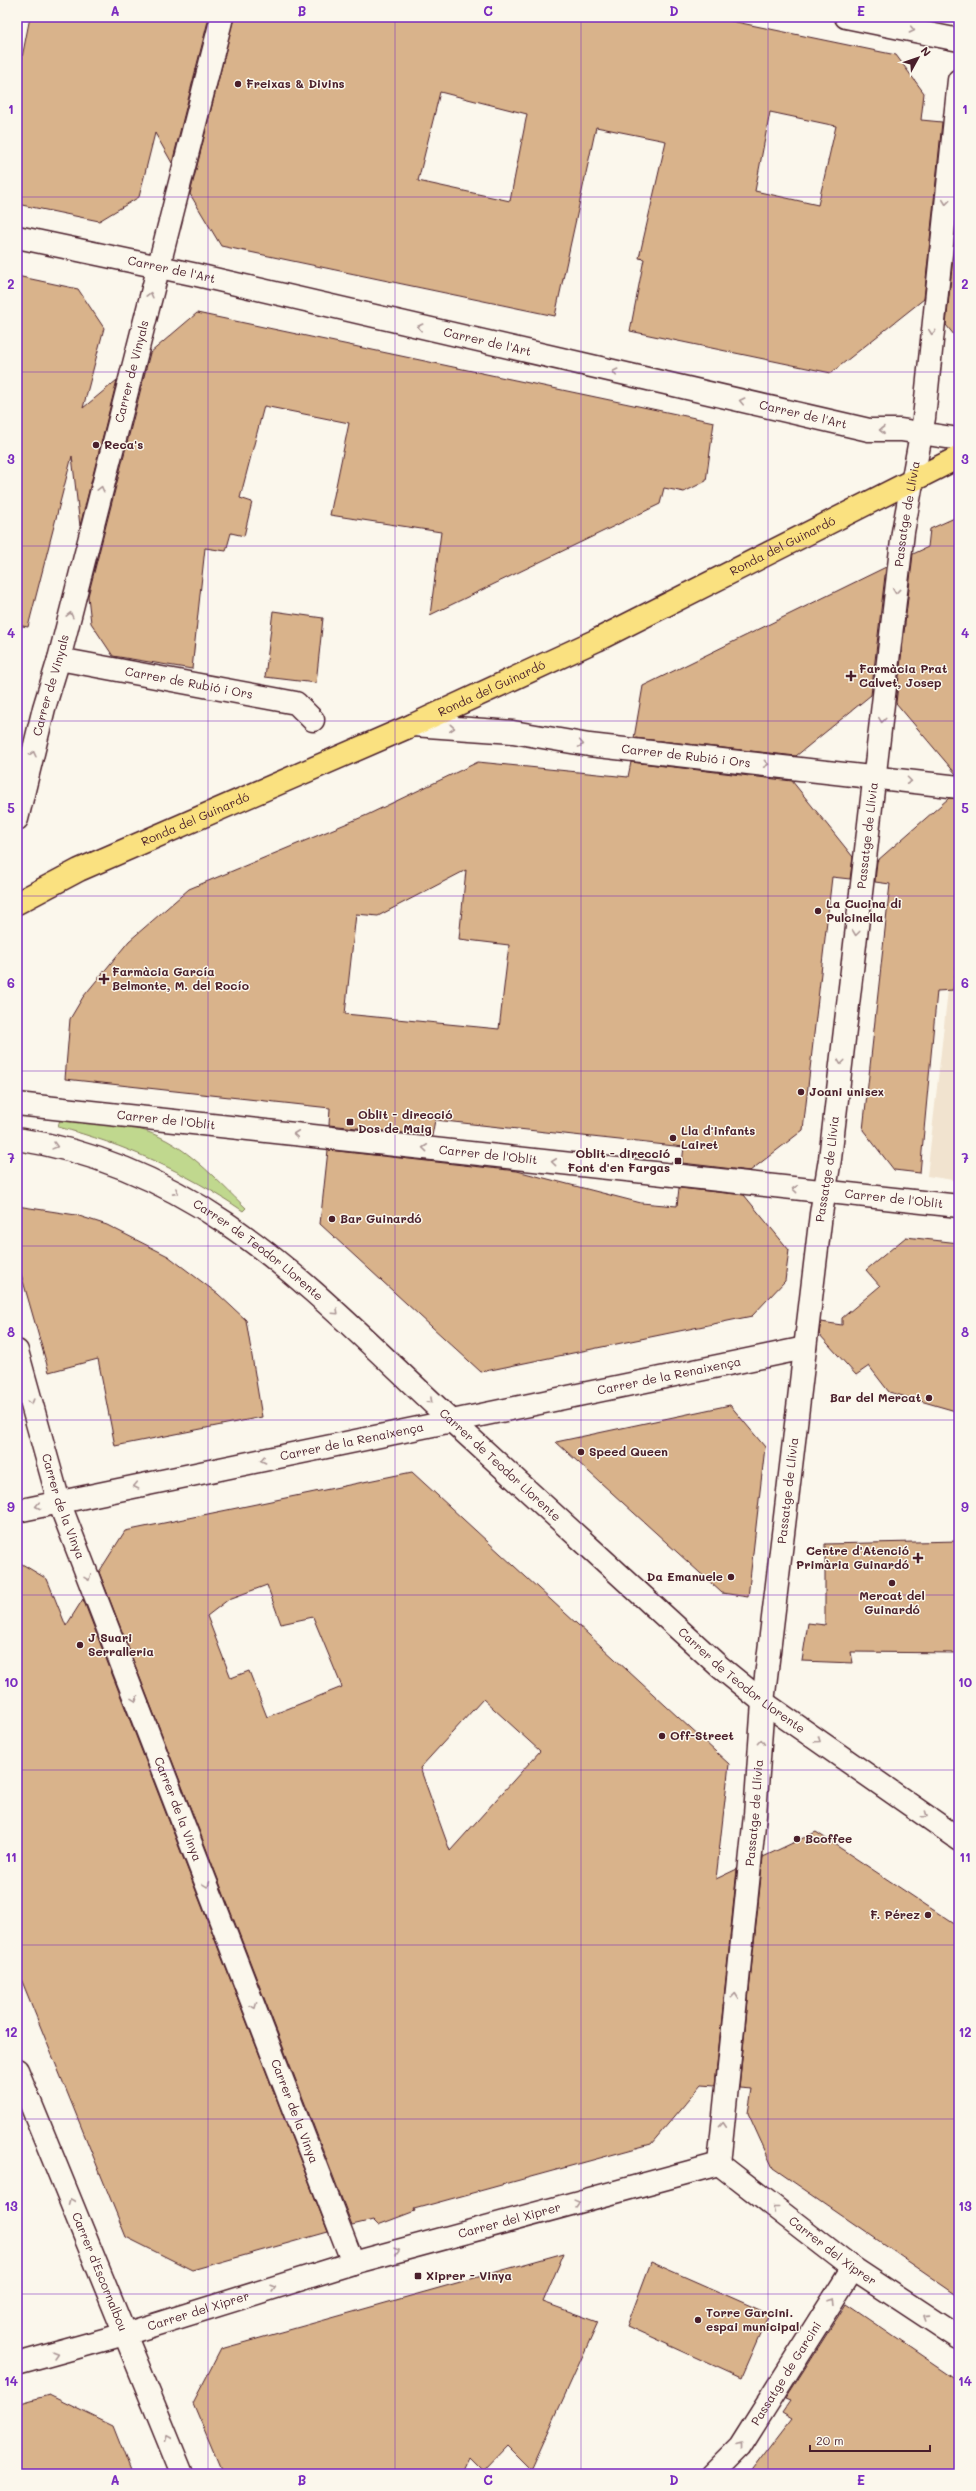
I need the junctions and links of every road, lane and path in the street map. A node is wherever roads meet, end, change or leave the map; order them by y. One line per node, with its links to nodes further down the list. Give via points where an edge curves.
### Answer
1 (222, 17): 6 (street, Carrer de Vinyals)
2 (846, 17): 3 (street, one-way to 3)
3 (959, 40)
4 (959, 80): 7 (street, Passatge de Llívia, one-way to 7)
5 (17, 238): 6 (street, Carrer de l'Art)
6 (157, 267): 7 (street, Carrer de l'Art, one-way to 6, via 901,430 868,430); 11 (street, Carrer de Vinyals, one-way to 6)
7 (921, 434): 8 (street, Carrer de l'Art); 10 (street, Passatge de Llívia)
8 (959, 439)
9 (959, 457): 10 (main road, Ronda del Guinardó)
10 (910, 483): 13 (main road, Ronda del Guinardó, via 597,640); 14 (street, Passatge de Llívia, one-way to 14)
11 (59, 659): 12 (street, Carrer de Rubió i Ors, via 296,703); 16 (street, Carrer de Vinyals, one-way to 11, via 44,708)
12 (313, 720)
13 (413, 725): 14 (street, Carrer de Rubió i Ors, one-way to 14, via 513,732 589,745); 17 (main road, Ronda del Guinardó, via 79,870)
14 (875, 776): 15 (street, Carrer de Rubió i Ors, one-way to 15); 20 (street, Passatge de Llívia, one-way to 20)
15 (959, 787)
16 (17, 819)
17 (17, 903)
18 (17, 1104): 20 (street, Carrer de l'Oblit, one-way to 18)
19 (17, 1139): 24 (street, Carrer de Teodor Llorente, one-way to 24, via 41,1143 127,1167 195,1202 238,1229 335,1311)
20 (825, 1192): 21 (street, Carrer de l'Oblit); 22 (street, Passatge de Llívia)
21 (959, 1206)
22 (805, 1348): 24 (street, Carrer de la Renaixença); 27 (street, Passatge de Llívia)
23 (17, 1351): 25 (street, Carrer de la Vinya, one-way to 25)
24 (452, 1421): 25 (street, Carrer de la Renaixença, one-way to 25); 27 (street, Carrer de Teodor Llorente, via 720,1667)
25 (58, 1502): 26 (street, Carrer de la Renaixença, one-way to 26); 31 (street, Carrer de la Vinya, one-way to 31)
26 (17, 1511)
27 (763, 1702): 28 (street, Carrer de Teodor Llorente, one-way to 28); 30 (street, Passatge de Llívia, one-way to 27, via 755,1816)
28 (959, 1839)
29 (17, 2070): 33 (street, Carrer d'Escornalbou, one-way to 29)
30 (719, 2164): 31 (street, Carrer del Xiprer, one-way to 30); 32 (street, Carrer del Xiprer, one-way to 30)
31 (353, 2263): 33 (street, Carrer del Xiprer, one-way to 31)
32 (853, 2268): 34 (street, Carrer del Xiprer, one-way to 32); 37 (street, Passatge de Garcini, one-way to 32, via 740,2447)
33 (125, 2334): 35 (street, Carrer del Xiprer, one-way to 33); 36 (street, Carrer d'Escornalbou, one-way to 33)
34 (959, 2338)
35 (17, 2364)
36 (182, 2474)
37 (713, 2474)

